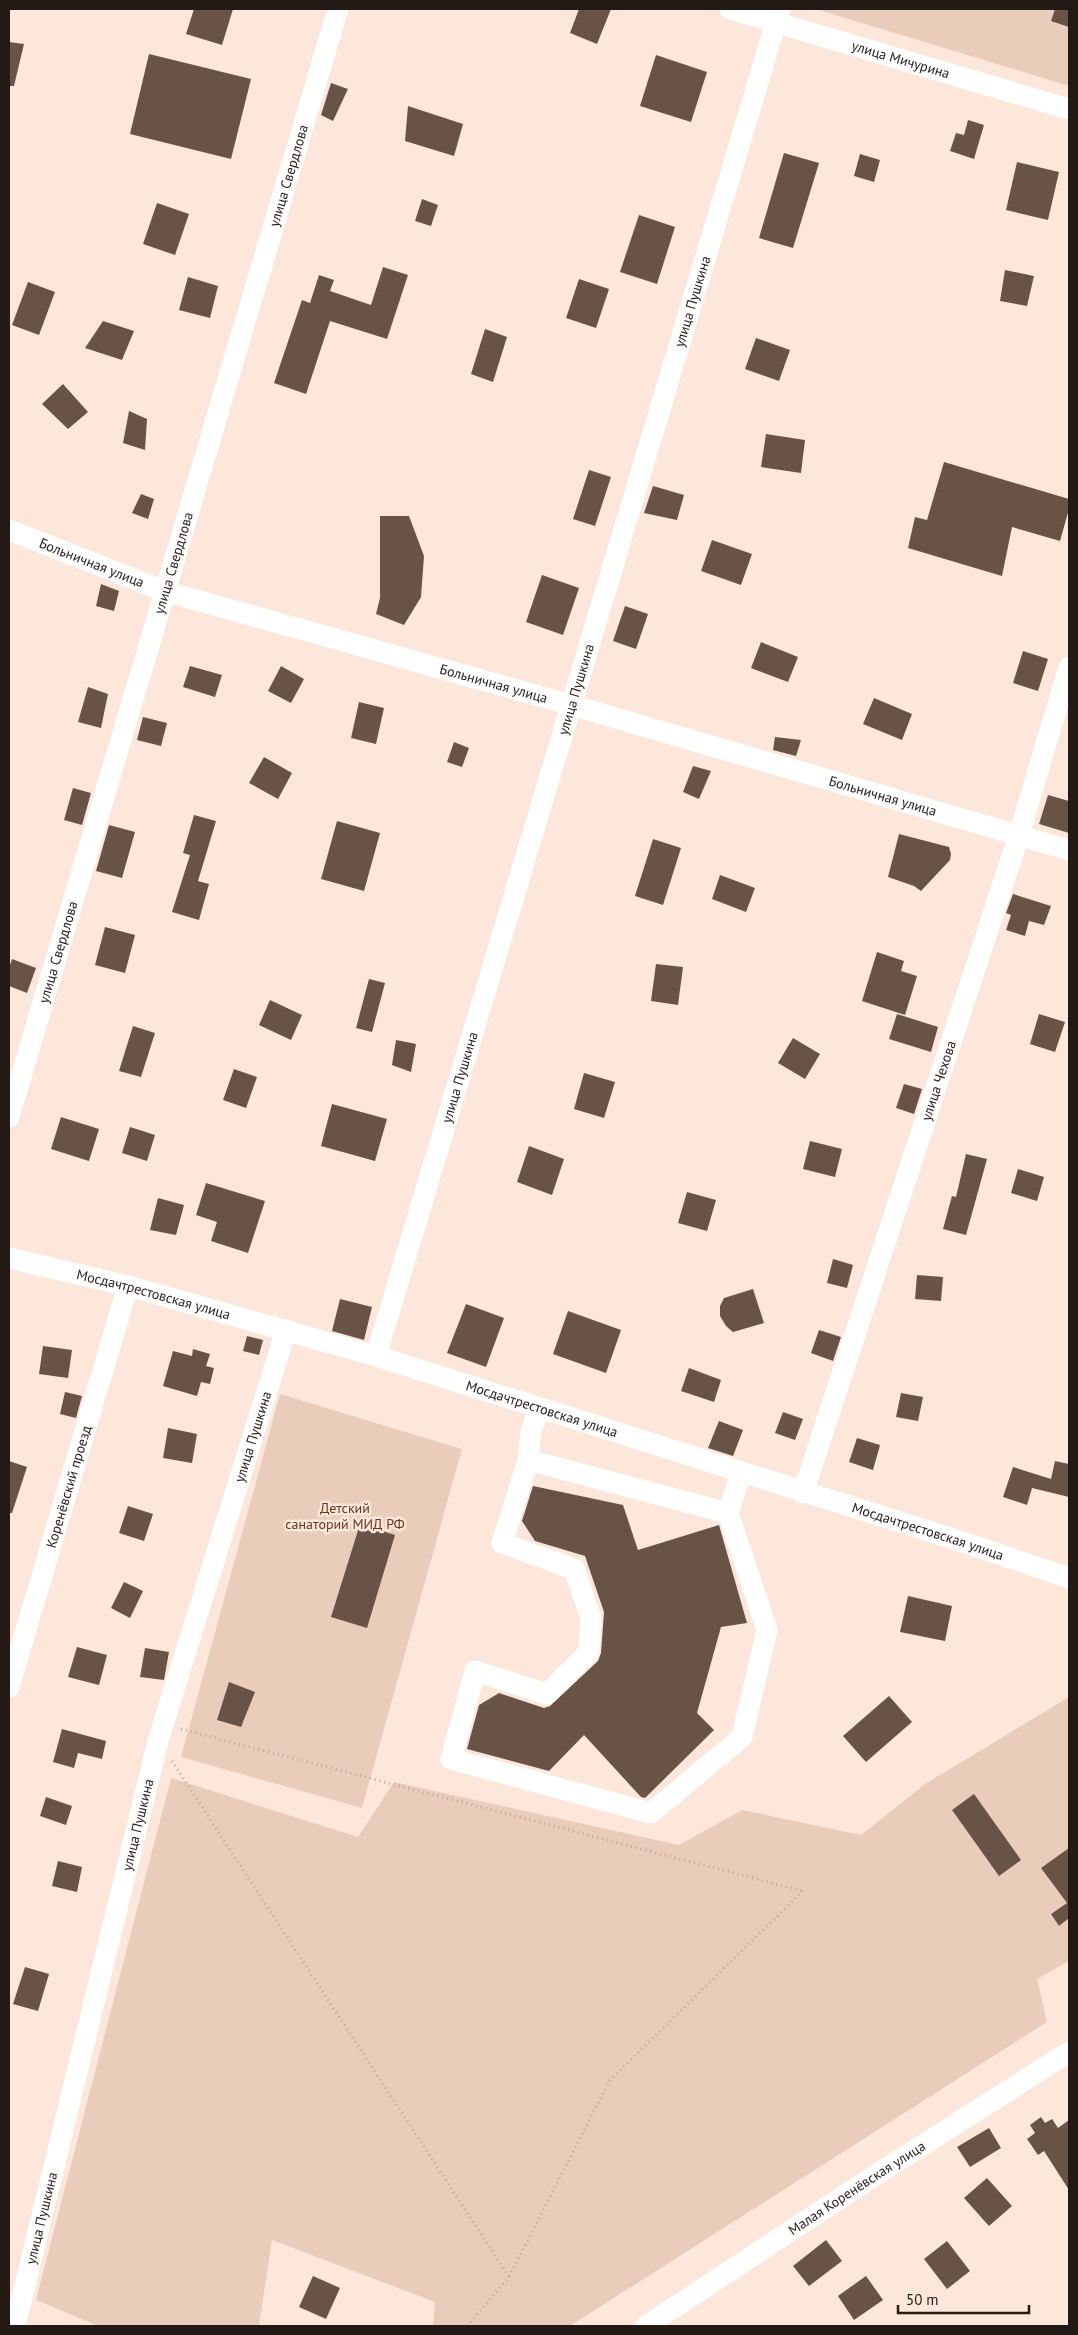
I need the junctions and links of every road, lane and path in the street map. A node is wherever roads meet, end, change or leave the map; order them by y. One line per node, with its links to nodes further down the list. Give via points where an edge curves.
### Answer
1 (338, 9): 6 (street, улица Свердлова)
2 (730, 9): 3 (street, улица Мичурина)
3 (778, 16): 4 (street, улица Мичурина); 8 (street, улица Пушкина)
4 (1069, 109)
5 (9, 530): 6 (street, Больничная улица)
6 (164, 591): 8 (street, Больничная улица); 11 (street, улица Свердлова)
7 (1069, 667): 9 (street, улица Чехова)
8 (570, 705): 9 (street, Больничная улица); 15 (street, улица Пушкина)
9 (1019, 835): 10 (street, Больничная улица); 19 (street, улица Чехова)
10 (1069, 850)
11 (9, 1117)
12 (9, 1258): 13 (street, Мосдачтрестовская улица)
13 (128, 1286): 14 (street, Мосдачтрестовская улица); 22 (street, Коренёвский проезд)
14 (286, 1330): 15 (street, Мосдачтрестовская улица); 23 (street, улица Пушкина)
15 (376, 1356): 16 (street, Мосдачтрестовская улица)
16 (539, 1408): 17 (street, via 531,1432); 18 (street, Мосдачтрестовская улица)
17 (528, 1460): 20 (street); 20 (street, via 502,1543 574,1569 591,1618 589,1652 547,1694 475,1671 451,1759 651,1813 742,1737 767,1630)
18 (741, 1473): 19 (street, Мосдачтрестовская улица); 20 (street)
19 (803, 1493): 21 (street, Мосдачтрестовская улица)
20 (728, 1513)
21 (1069, 1578)
22 (9, 1687)
23 (160, 1733): 25 (path); 25 (path, via 803,1891 610,2080); 26 (street, улица Пушкина)
24 (1069, 2052): 28 (street, Малая Коренёвская улица)
25 (510, 2277): 27 (path)
26 (16, 2326)
27 (467, 2326)
28 (646, 2326)

